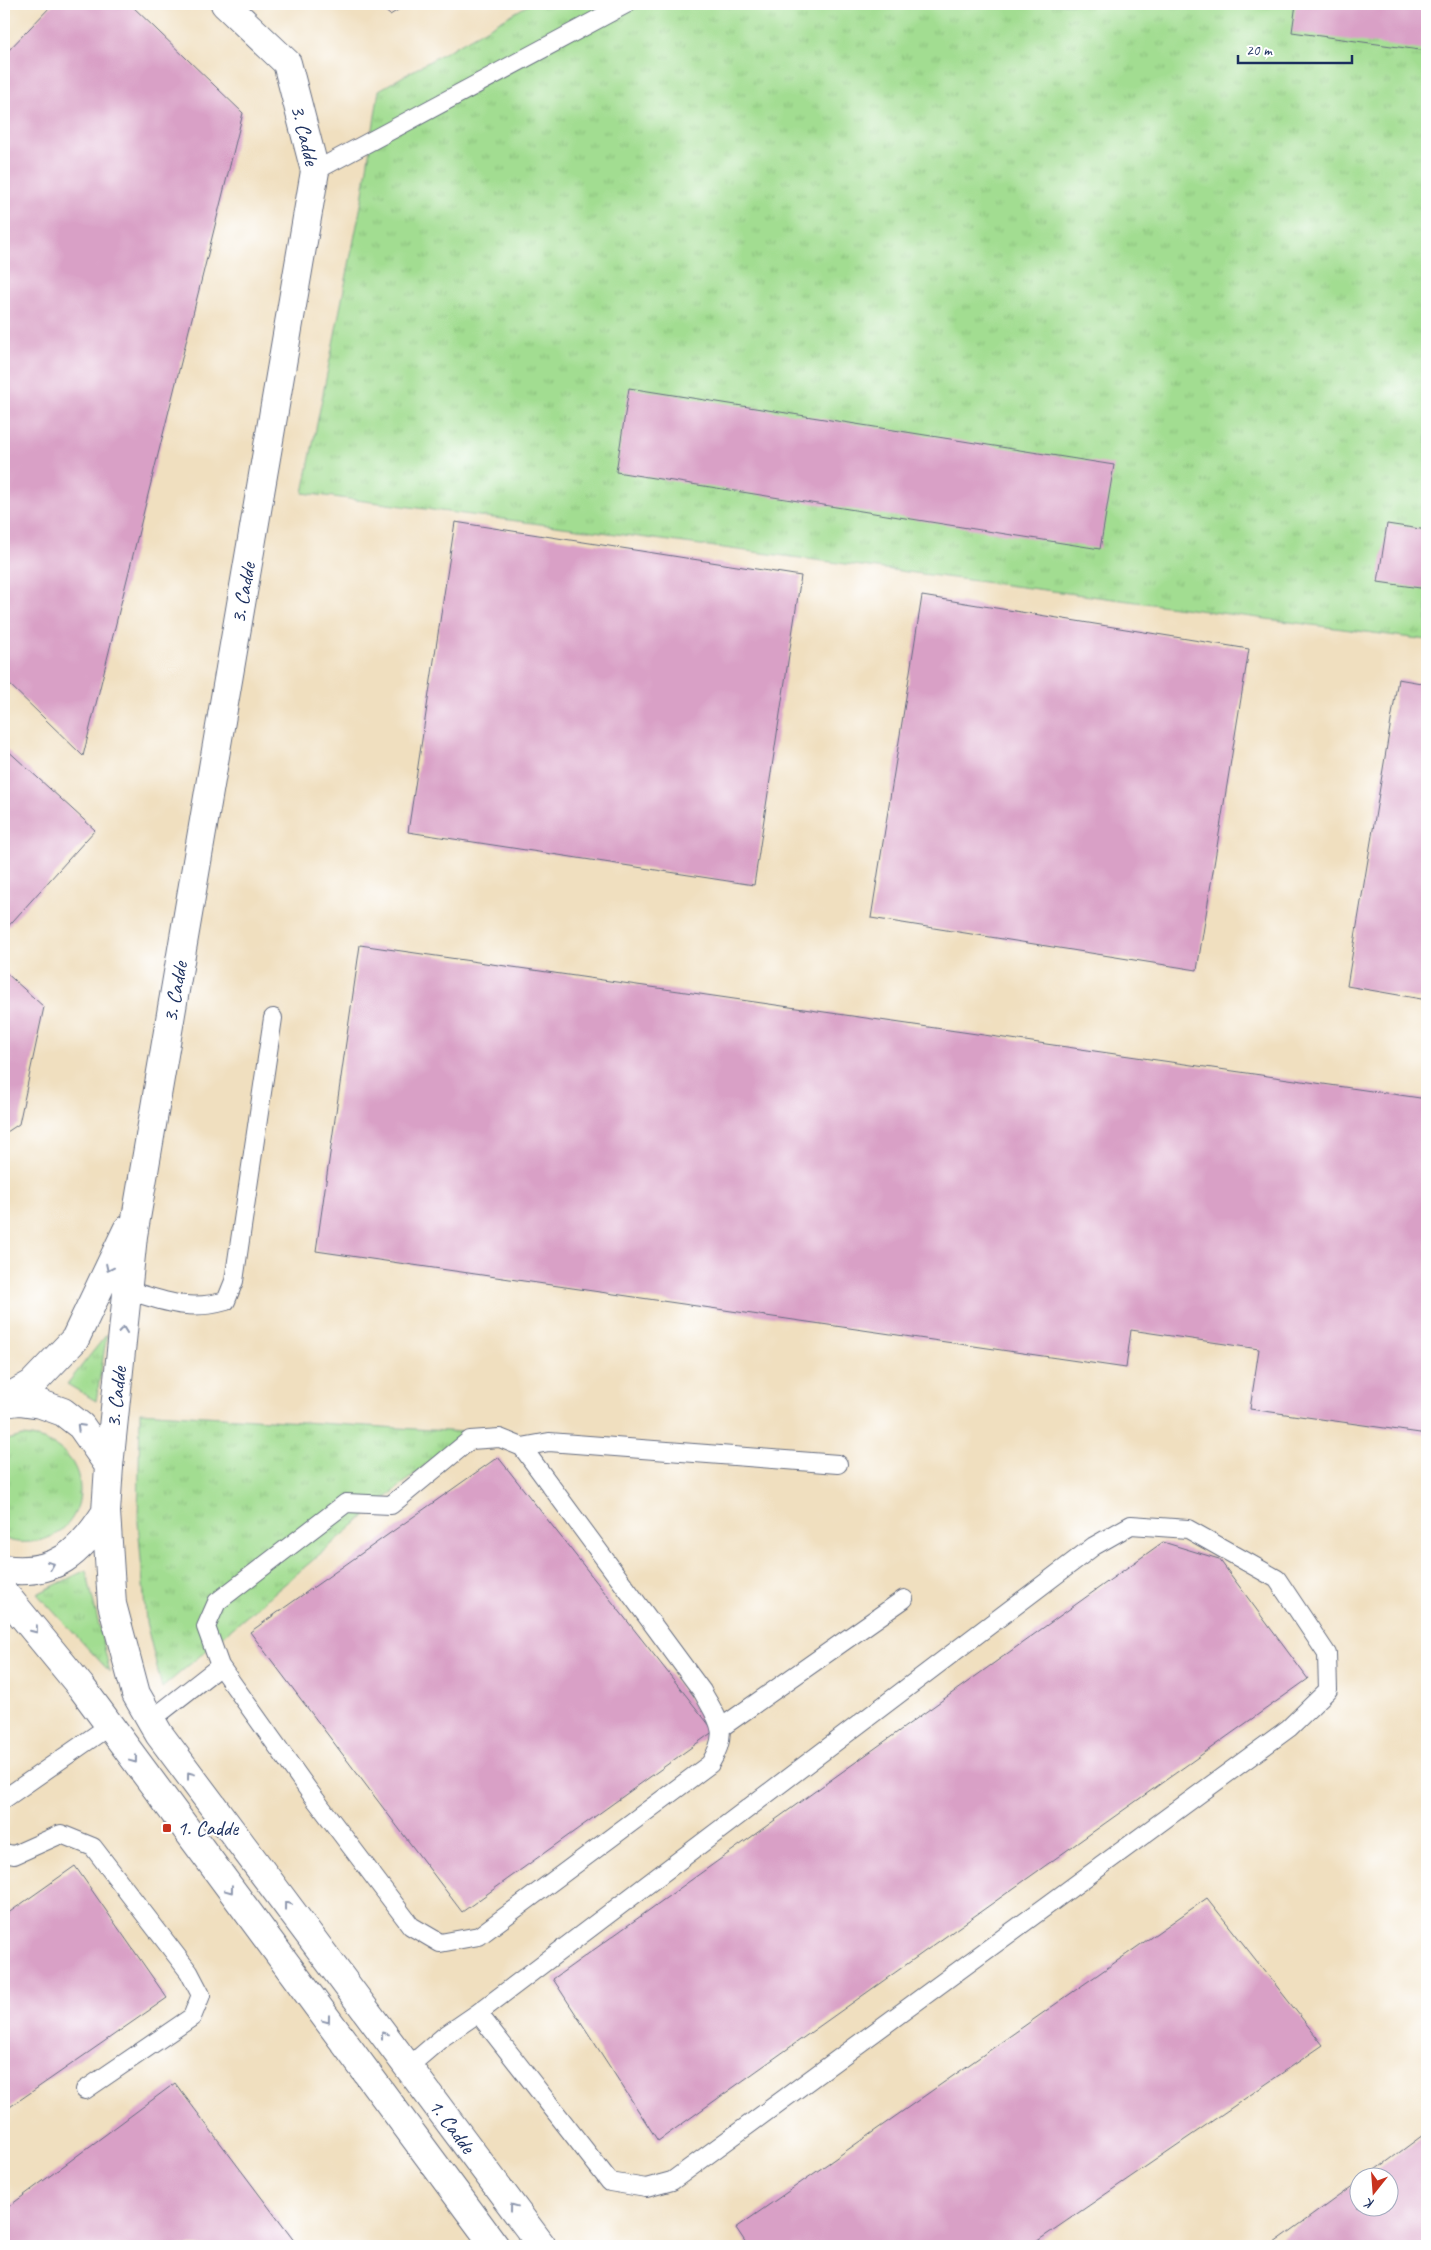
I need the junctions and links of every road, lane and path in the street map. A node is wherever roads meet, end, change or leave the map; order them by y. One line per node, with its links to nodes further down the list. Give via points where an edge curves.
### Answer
1 (225, 4): 3 (street, 3. Cadde, via 287,63)
2 (626, 4): 3 (lane)
3 (315, 172): 5 (street, 3. Cadde)
4 (273, 1018): 6 (lane, via 234,1281 226,1301 205,1307 181,1305)
5 (138, 1209): 6 (street, 3. Cadde); 7 (street, 3. Cadde, one-way to 7, via 75,1338 32,1384)
6 (127, 1290): 10 (street, 3. Cadde, one-way to 6)
7 (4, 1402): 10 (street, one-way to 7, via 81,1426 63,1412 41,1404)
8 (522, 1447): 9 (lane, via 549,1442); 15 (lane, via 500,1438 470,1440 391,1505 346,1503 217,1602 206,1627); 18 (lane, via 702,1691)
9 (838, 1464)
10 (109, 1466): 11 (street, 3. Cadde)
11 (106, 1512): 12 (street, one-way to 11, via 24,1572 49,1567 72,1555); 16 (street, 1. Cadde, via 112,1604 136,1694)
12 (4, 1569)
13 (4, 1593): 17 (street, 1. Cadde, one-way to 17)
14 (904, 1599): 18 (lane)
15 (220, 1666): 16 (lane); 18 (lane, via 309,1792 412,1926 440,1943 479,1936 710,1764 719,1749)
16 (151, 1720): 22 (street, 1. Cadde, one-way to 16)
17 (109, 1726): 19 (lane); 24 (street, 1. Cadde, one-way to 24)
18 (722, 1727)
19 (4, 1799)
20 (4, 1853): 23 (lane, via 14,1855 61,1834 93,1847 188,1972 201,1995 192,2017)
21 (478, 2013): 21 (lane, via 1094,1546 1131,1525 1188,1529 1276,1579 1327,1654 1328,1690 1289,1728 672,2181 646,2188 610,2182); 22 (lane, via 443,2037)
22 (408, 2068): 25 (street, 1. Cadde, one-way to 22)
23 (85, 2090)
24 (495, 2246)
25 (542, 2246)

